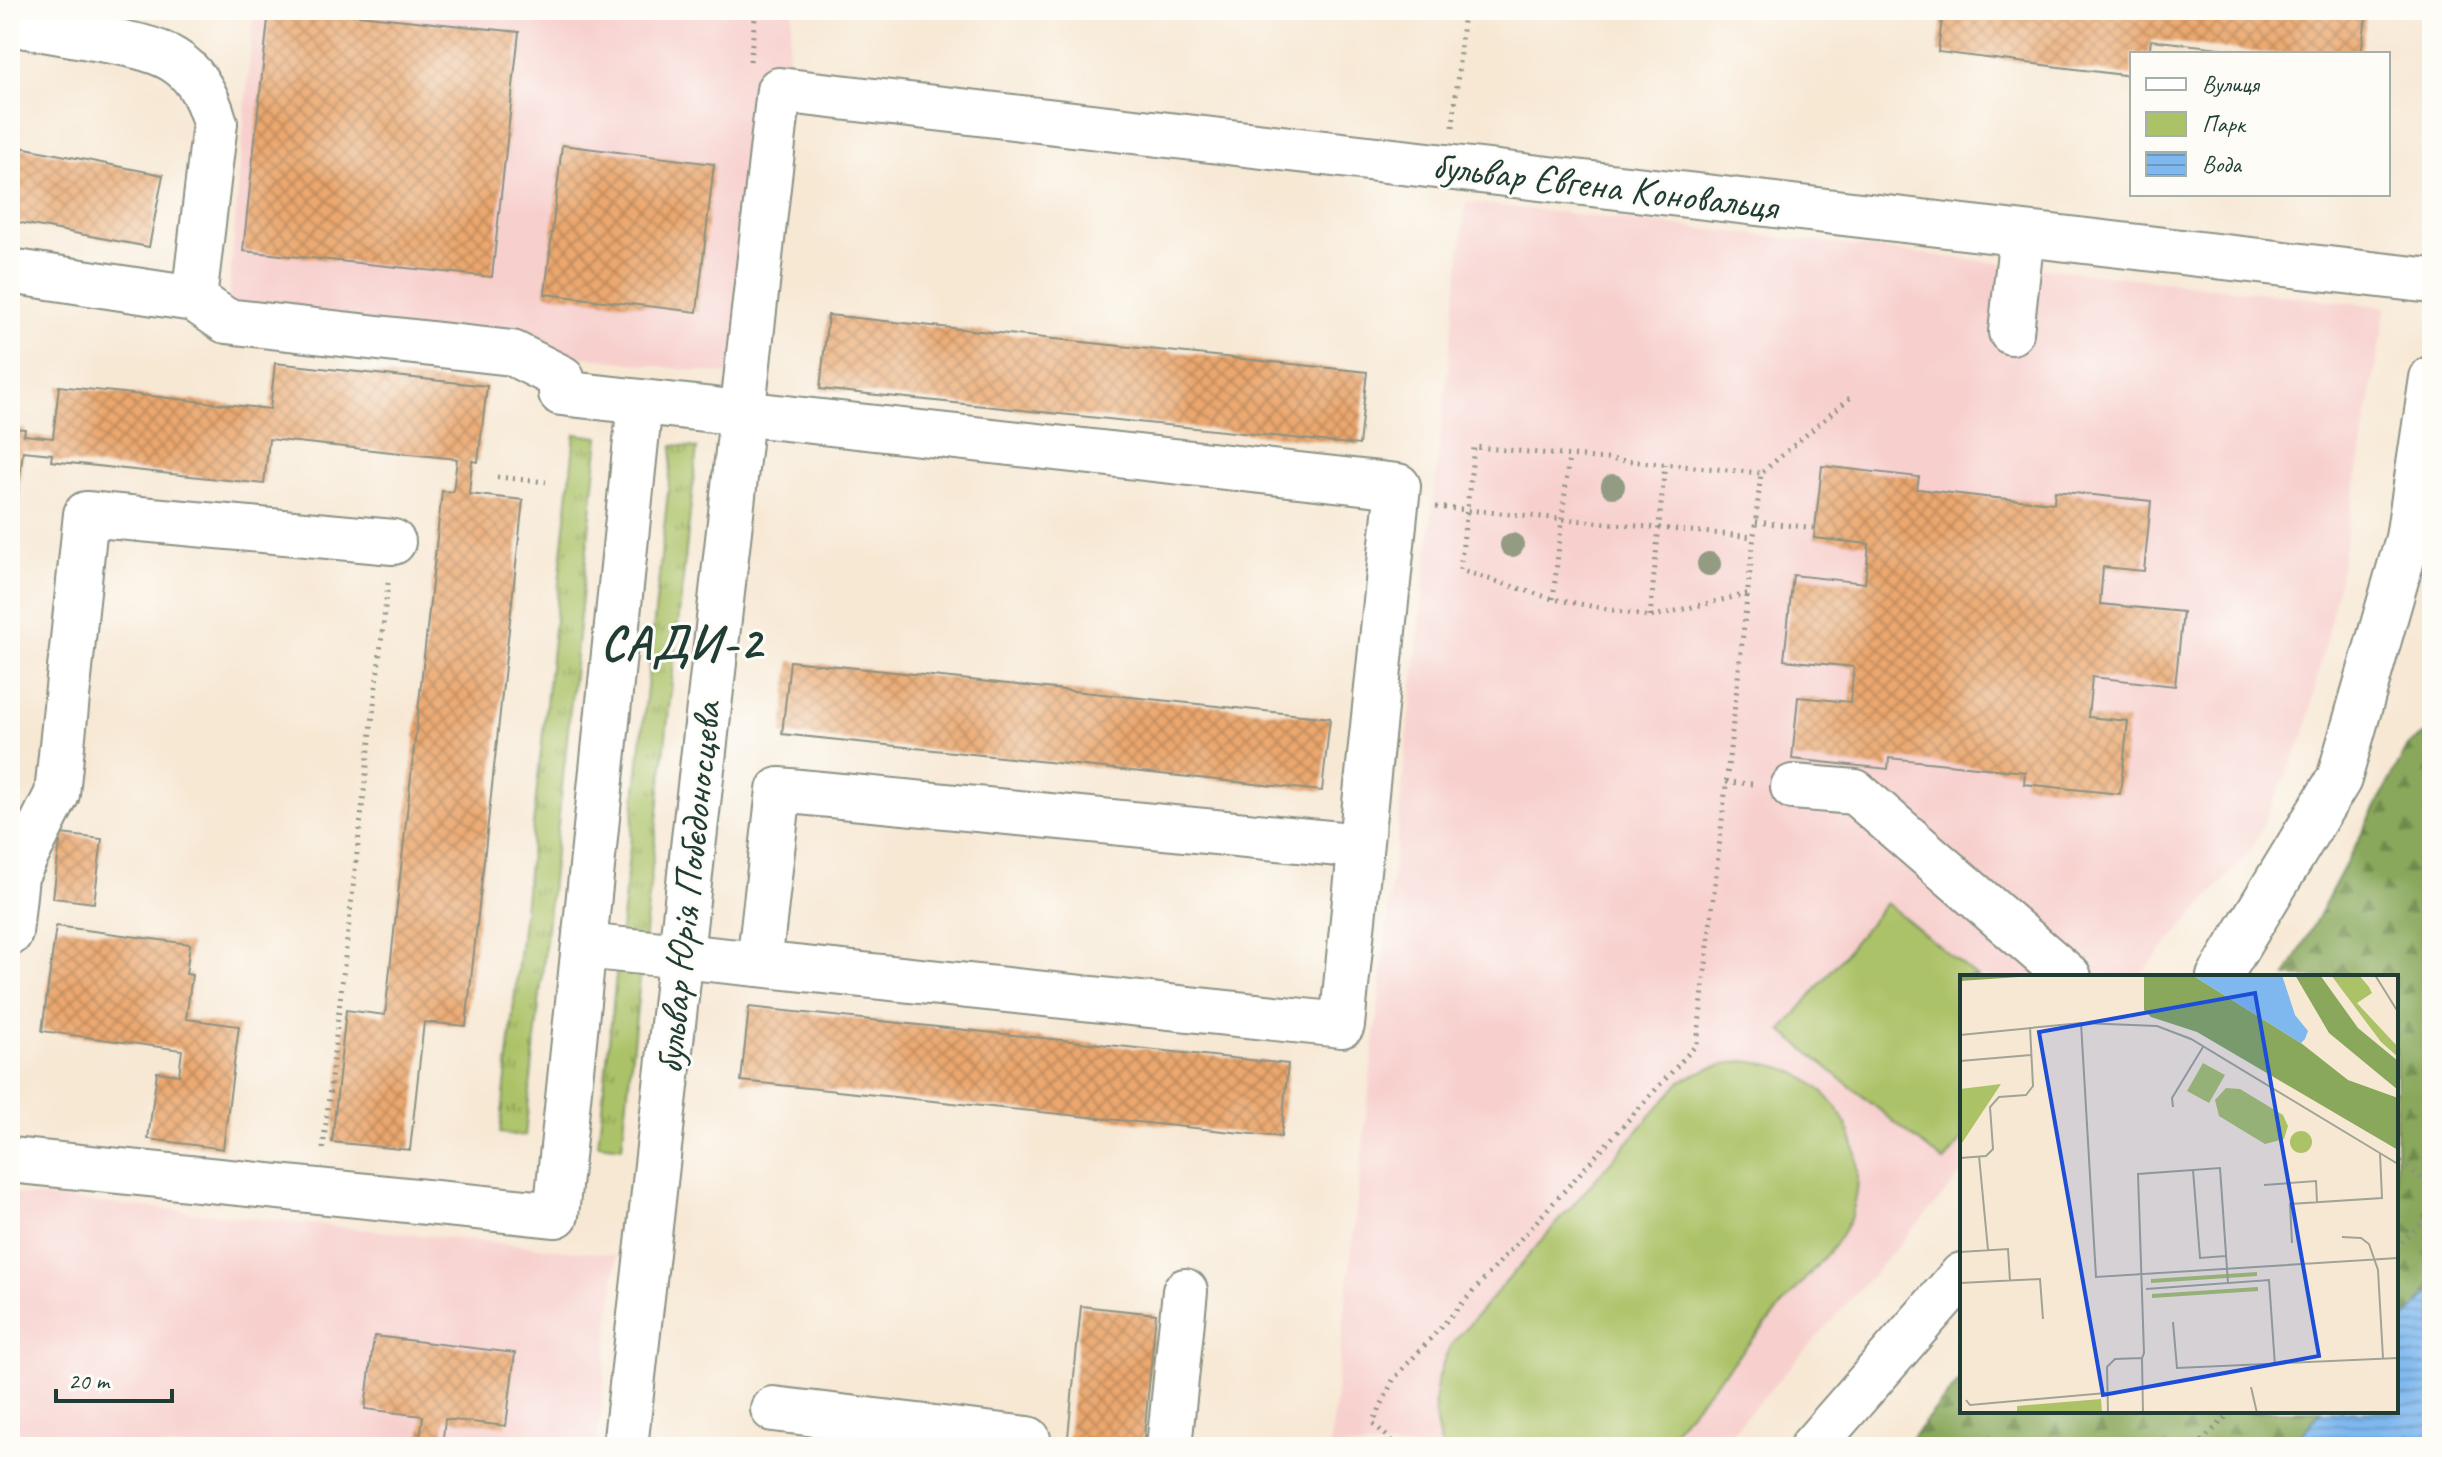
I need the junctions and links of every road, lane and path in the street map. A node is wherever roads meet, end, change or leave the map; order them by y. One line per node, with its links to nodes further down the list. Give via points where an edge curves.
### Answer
1 (1464, 10): 4 (path)
2 (10, 23): 8 (street, via 151,48 177,61 197,82 215,123)
3 (779, 90): 4 (street, бульвар Євгена Коновальця); 13 (street, бульвар Юрія Побєдоносцева)
4 (1448, 167): 5 (street, бульвар Євгена Коновальця)
5 (2022, 234): 7 (street, бульвар Євгена Коновальця); 9 (street)
6 (10, 271): 8 (street)
7 (2432, 281)
8 (194, 299): 12 (street, via 226,321 512,353 562,378 561,393)
9 (2011, 332)
10 (2432, 378): 36 (street, via 2408,538 2339,779)
11 (1851, 397): 16 (path)
12 (640, 402): 13 (street); 32 (street)
13 (742, 414): 30 (street, via 1398,486); 33 (street, бульвар Юрія Побєдоносцева)
14 (1569, 456): 15 (path); 19 (path, via 1474,447); 20 (path)
15 (1665, 464): 16 (path); 22 (path)
16 (1761, 473): 21 (path)
17 (497, 477): 18 (path)
18 (546, 482)
19 (1467, 510): 20 (path); 27 (path, via 1460,570)
20 (1561, 519): 22 (path); 27 (path)
21 (1756, 522): 23 (path); 24 (path)
22 (1659, 528): 24 (path); 28 (path)
23 (1815, 528)
24 (1754, 537): 26 (path)
25 (393, 542): 31 (street, via 86,514 57,794 16,876); 40 (path)
26 (1747, 594): 28 (path); 50 (path, via 1697,1044 1393,1380 1373,1423)
27 (1553, 599): 28 (path)
28 (1650, 617)
29 (1793, 787): 35 (street, via 1855,792)
30 (1360, 846): 34 (street, via 779,790); 34 (street, via 1342,1025)
31 (10, 933)
32 (584, 946): 33 (street); 40 (street, via 556,1215)
33 (681, 956): 34 (street); 47 (street, бульвар Юрія Побєдоносцева)
34 (759, 964)
35 (2067, 975)
36 (2220, 975)
37 (2398, 1158): 39 (path)
38 (10, 1160): 40 (street)
39 (2432, 1189)
40 (318, 1192)
41 (2432, 1212): 42 (path)
42 (2398, 1246)
43 (1960, 1277): 51 (street)
44 (1185, 1291): 49 (street)
45 (773, 1409): 48 (street, via 1028,1439)
46 (2230, 1413): 52 (path)
47 (625, 1447)
48 (1027, 1447)
49 (1169, 1447)
50 (1398, 1447)
51 (1812, 1447)
52 (2196, 1447)

